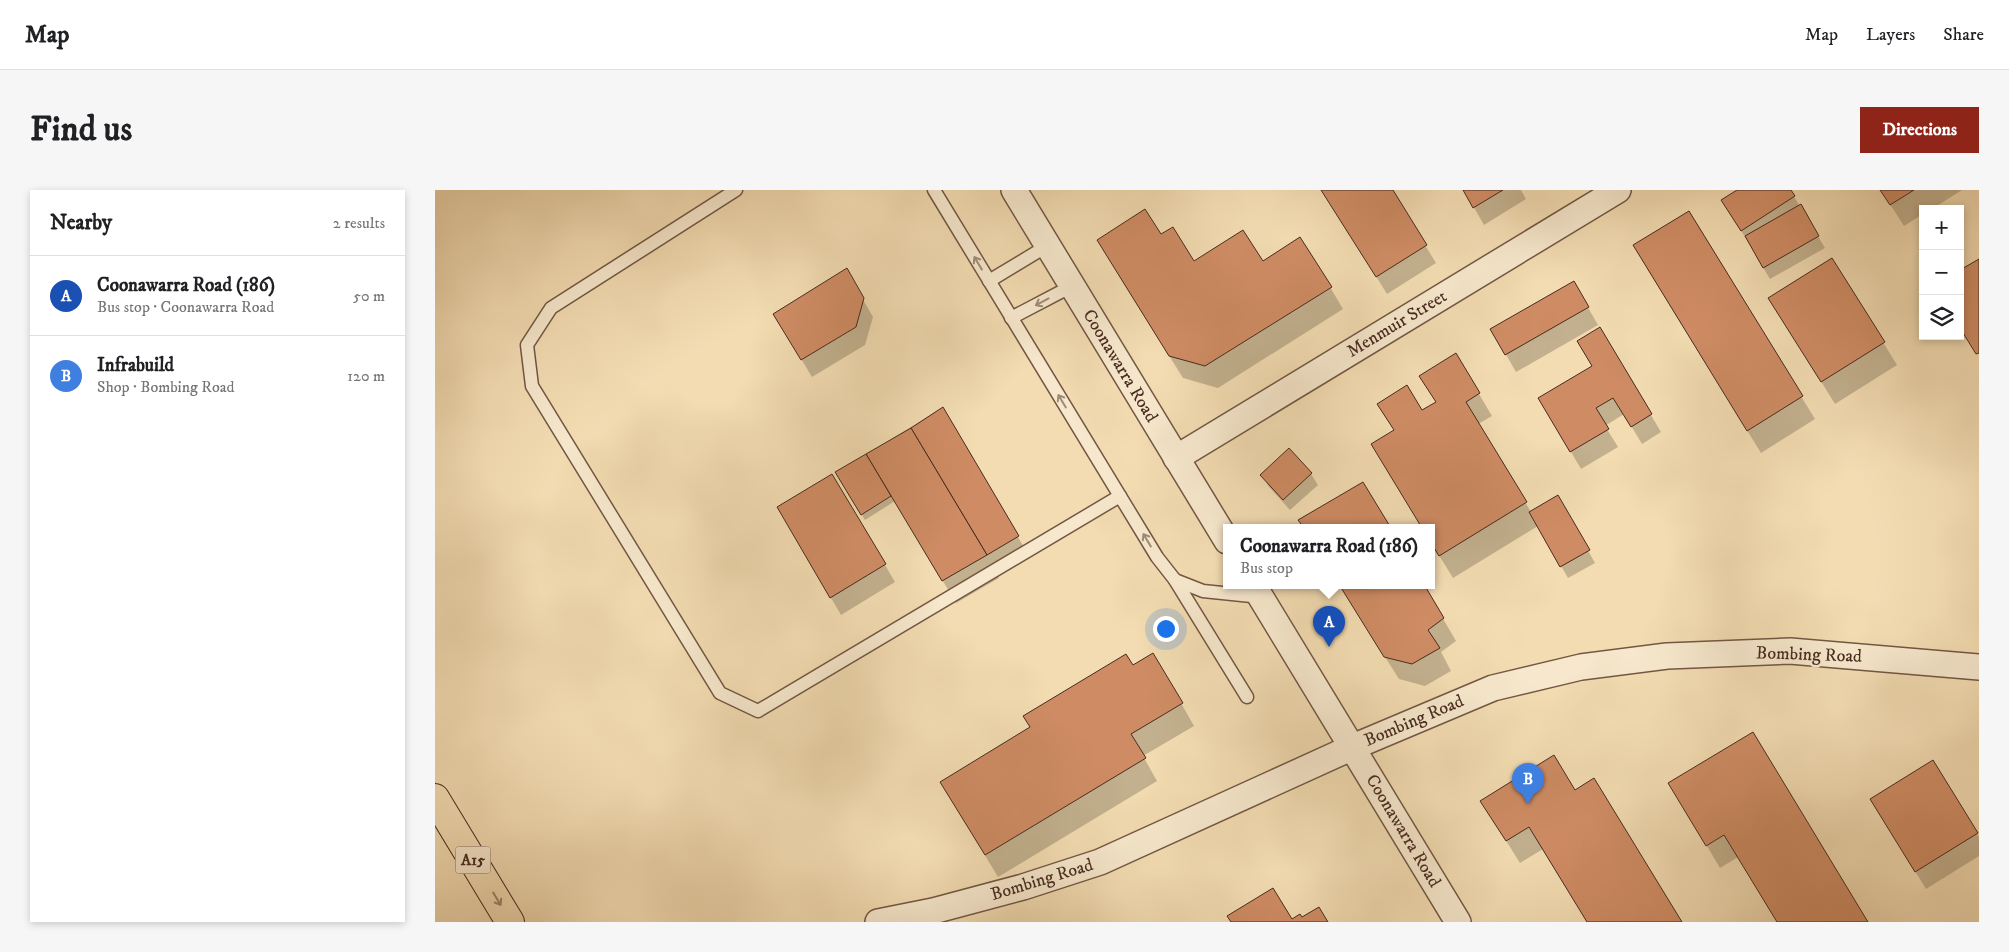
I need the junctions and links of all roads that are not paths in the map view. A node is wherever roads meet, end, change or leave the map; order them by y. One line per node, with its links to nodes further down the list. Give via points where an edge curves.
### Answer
1 (736, 190): 10 (lane, via 551,308 527,346 532,386 720,693 758,711)
2 (934, 190): 6 (lane, one-way to 2)
3 (1014, 190): 5 (street, Coonawarra Road)
4 (1618, 190): 9 (street, Menmuir Street)
5 (1047, 246): 6 (lane); 7 (street, Coonawarra Road)
6 (989, 281): 8 (lane)
7 (1072, 286): 8 (lane, one-way to 8); 9 (street, Coonawarra Road)
8 (1011, 318): 10 (lane, one-way to 8)
9 (1176, 458): 11 (street, Coonawarra Road)
10 (1120, 496): 12 (lane, one-way to 10)
11 (1223, 534)
12 (1175, 580): 13 (lane, via 1203,591); 15 (lane)
13 (1257, 591): 16 (street, Coonawarra Road)
14 (1979, 667): 16 (street, Bombing Road, via 1791,652 1647,658 1581,667 1493,688)
15 (1247, 697)
16 (1353, 747): 19 (street, Bombing Road, via 1100,862 942,909); 20 (street, Coonawarra Road)
17 (435, 798): 18 (main road, A15, one-way to 18)
18 (510, 922)
19 (878, 922)
20 (1458, 922)

